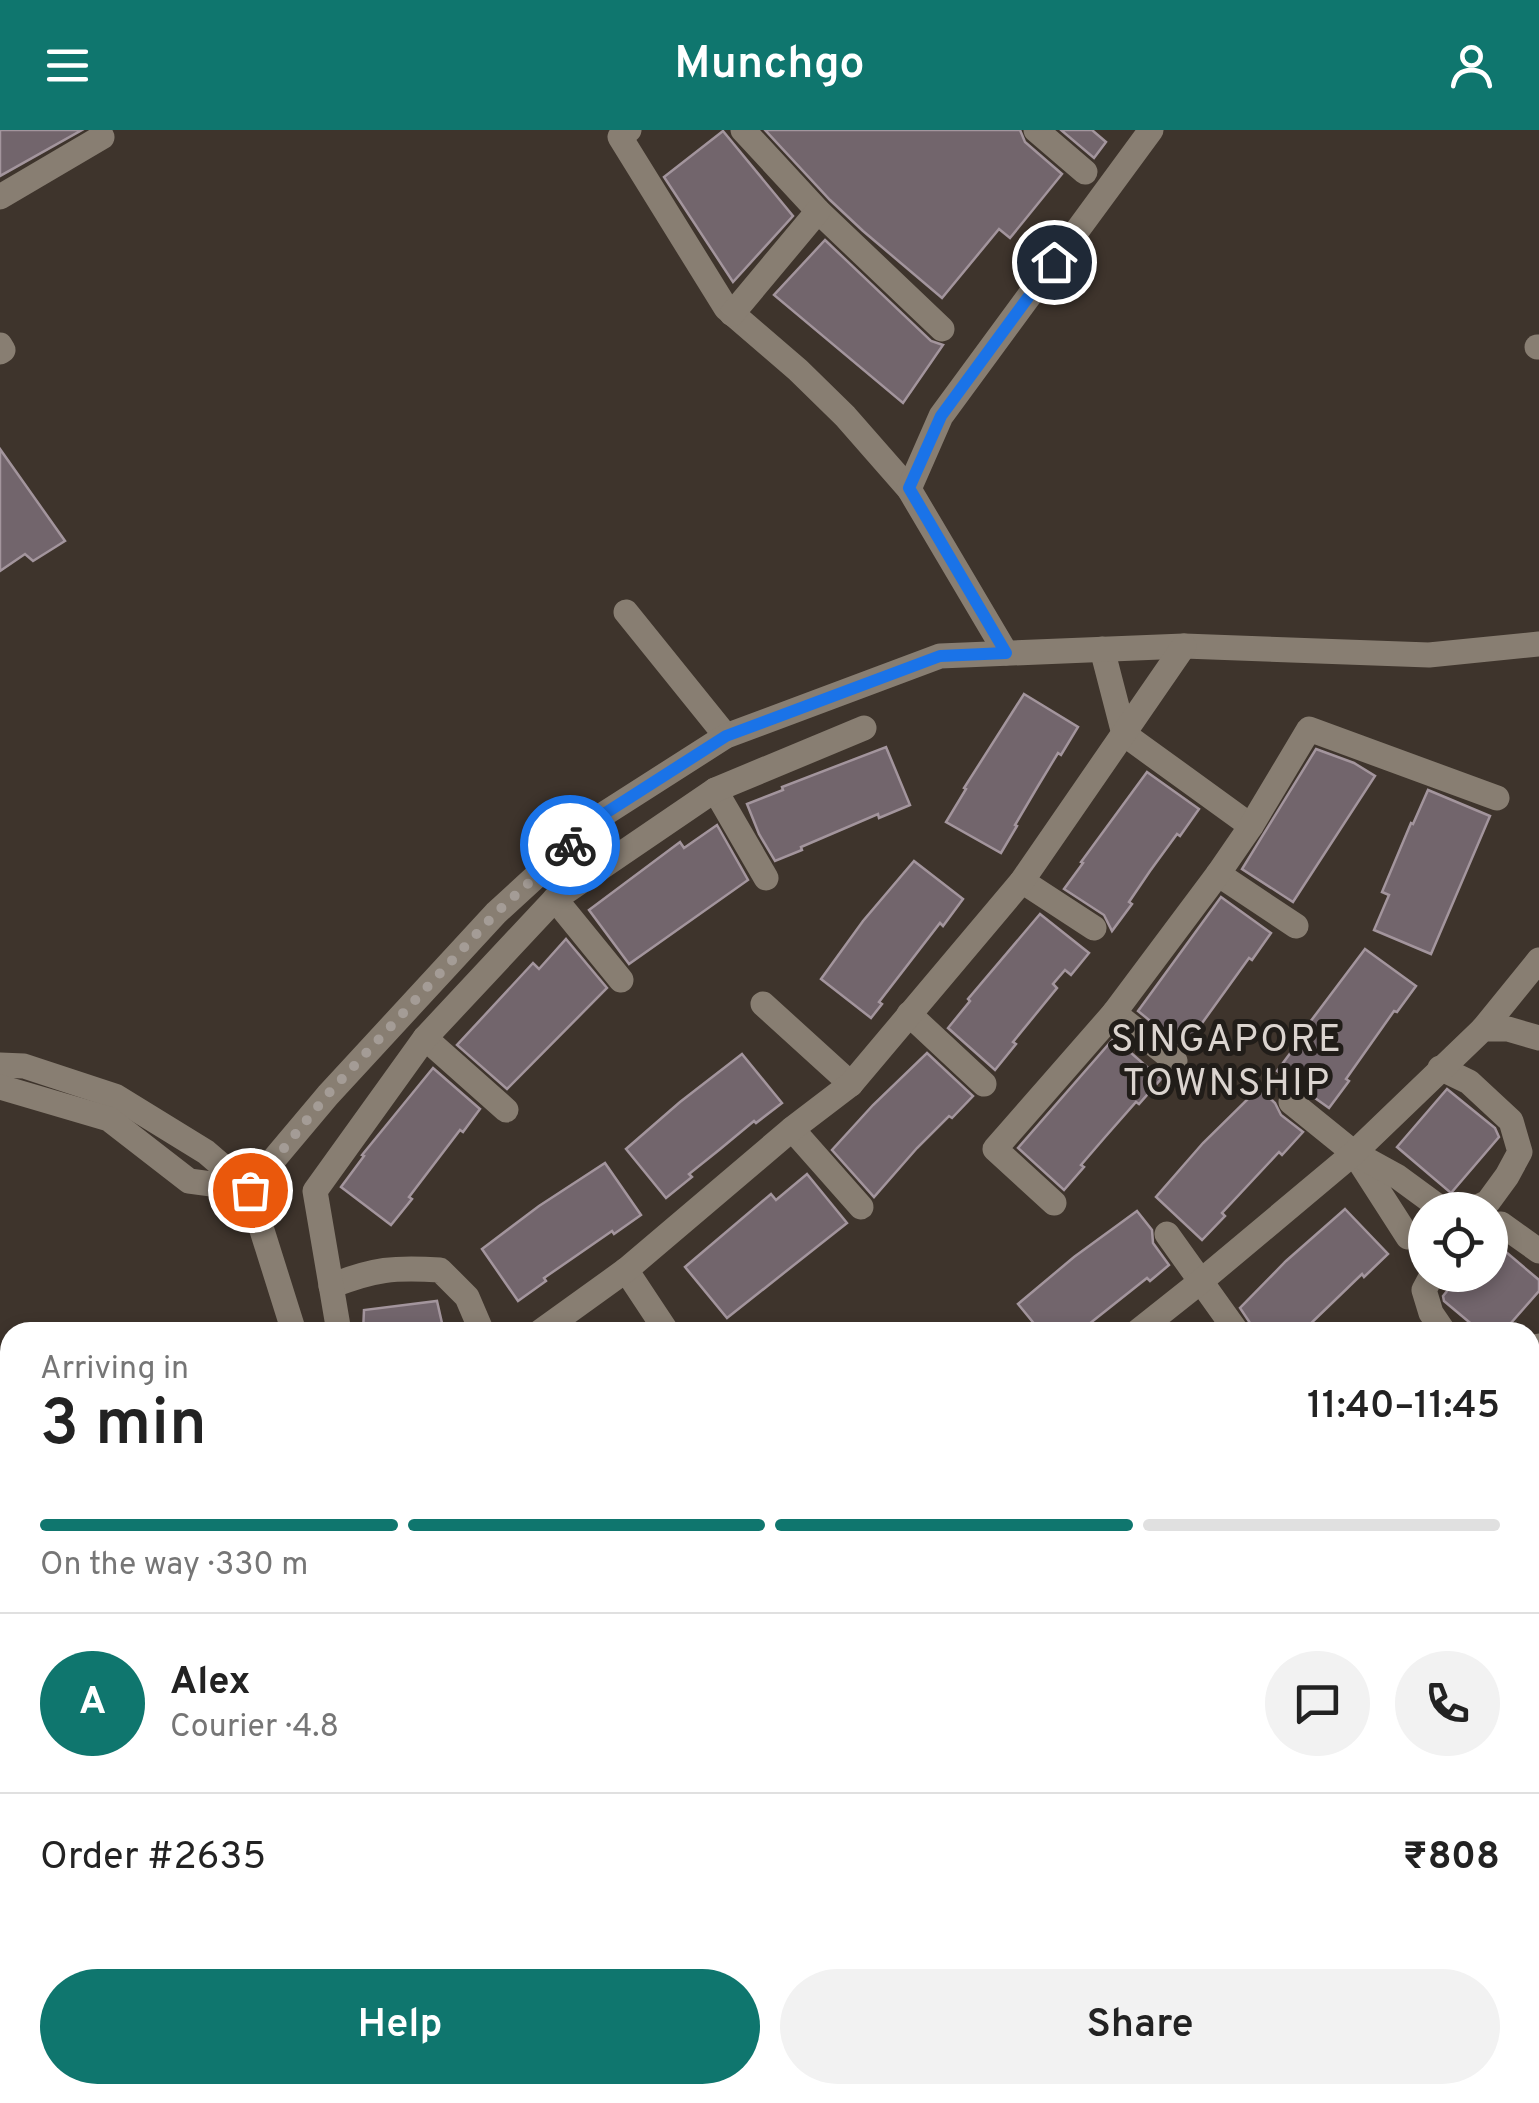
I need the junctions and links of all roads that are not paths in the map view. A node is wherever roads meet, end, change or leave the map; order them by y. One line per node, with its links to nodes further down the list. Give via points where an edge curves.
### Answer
1 (630, 130): 9 (street, via 620,137)
2 (743, 130): 8 (street)
3 (1036, 130): 6 (street)
4 (1151, 130): 11 (street, via 941,416)
5 (102, 137): 7 (street)
6 (1085, 172)
7 (0, 197)
8 (818, 211): 9 (street); 10 (street)
9 (732, 314): 11 (street, via 845,416)
10 (942, 329)
11 (909, 488): 16 (street)
12 (626, 612): 19 (street)
13 (1539, 644): 14 (street, via 1429,655)
14 (1184, 646): 15 (street); 18 (street)
15 (1102, 649): 16 (street); 18 (street)
16 (1006, 653): 19 (street, via 940,656)
17 (864, 728): 20 (street)
18 (1124, 734): 22 (street); 25 (street)
19 (726, 736): 47 (street, via 604,814 496,913 328,1094)
20 (715, 790): 24 (street); 26 (street)
21 (1497, 798): 22 (street, via 1309,728)
22 (1251, 826): 23 (street)
23 (1218, 874): 27 (street); 33 (street)
24 (766, 878)
25 (1022, 881): 28 (street); 32 (street)
26 (556, 900): 30 (street); 35 (street)
27 (1296, 926)
28 (1094, 928)
29 (1539, 960): 34 (street)
30 (621, 980)
31 (763, 1004): 40 (street)
32 (909, 1014): 40 (street); 41 (street)
33 (1114, 1014): 37 (street); 50 (street, via 995,1150)
34 (1483, 1029): 36 (street); 39 (street)
35 (425, 1038): 44 (street); 58 (street, via 315,1191)
36 (1539, 1038)
37 (1175, 1061)
38 (0, 1065): 47 (street, via 24,1066 115,1096 206,1152)
39 (1440, 1068): 46 (street); 49 (street, via 1469,1082 1512,1121 1520,1152)
40 (851, 1084): 45 (street)
41 (984, 1084)
42 (0, 1087): 47 (street, via 109,1119 189,1181)
43 (1291, 1102): 46 (street)
44 (506, 1110)
45 (792, 1129): 51 (street); 56 (street)
46 (1354, 1152): 48 (street); 54 (street); 57 (street)
47 (250, 1190): 60 (street)
48 (1418, 1192)
49 (1495, 1192)
50 (1054, 1202)
51 (861, 1207)
52 (1508, 1229): 55 (street)
53 (1167, 1234): 57 (street)
54 (1408, 1237)
55 (1539, 1251)
56 (626, 1270): 63 (street); 64 (street)
57 (1200, 1282): 65 (street); 66 (street)
58 (331, 1286): 61 (street); 62 (street, via 366,1272 440,1270 467,1297)
59 (1425, 1292): 67 (street)
60 (291, 1322)
61 (337, 1322)
62 (478, 1322)
63 (554, 1322)
64 (660, 1322)
65 (1150, 1322)
66 (1230, 1322)
67 (1437, 1322)

